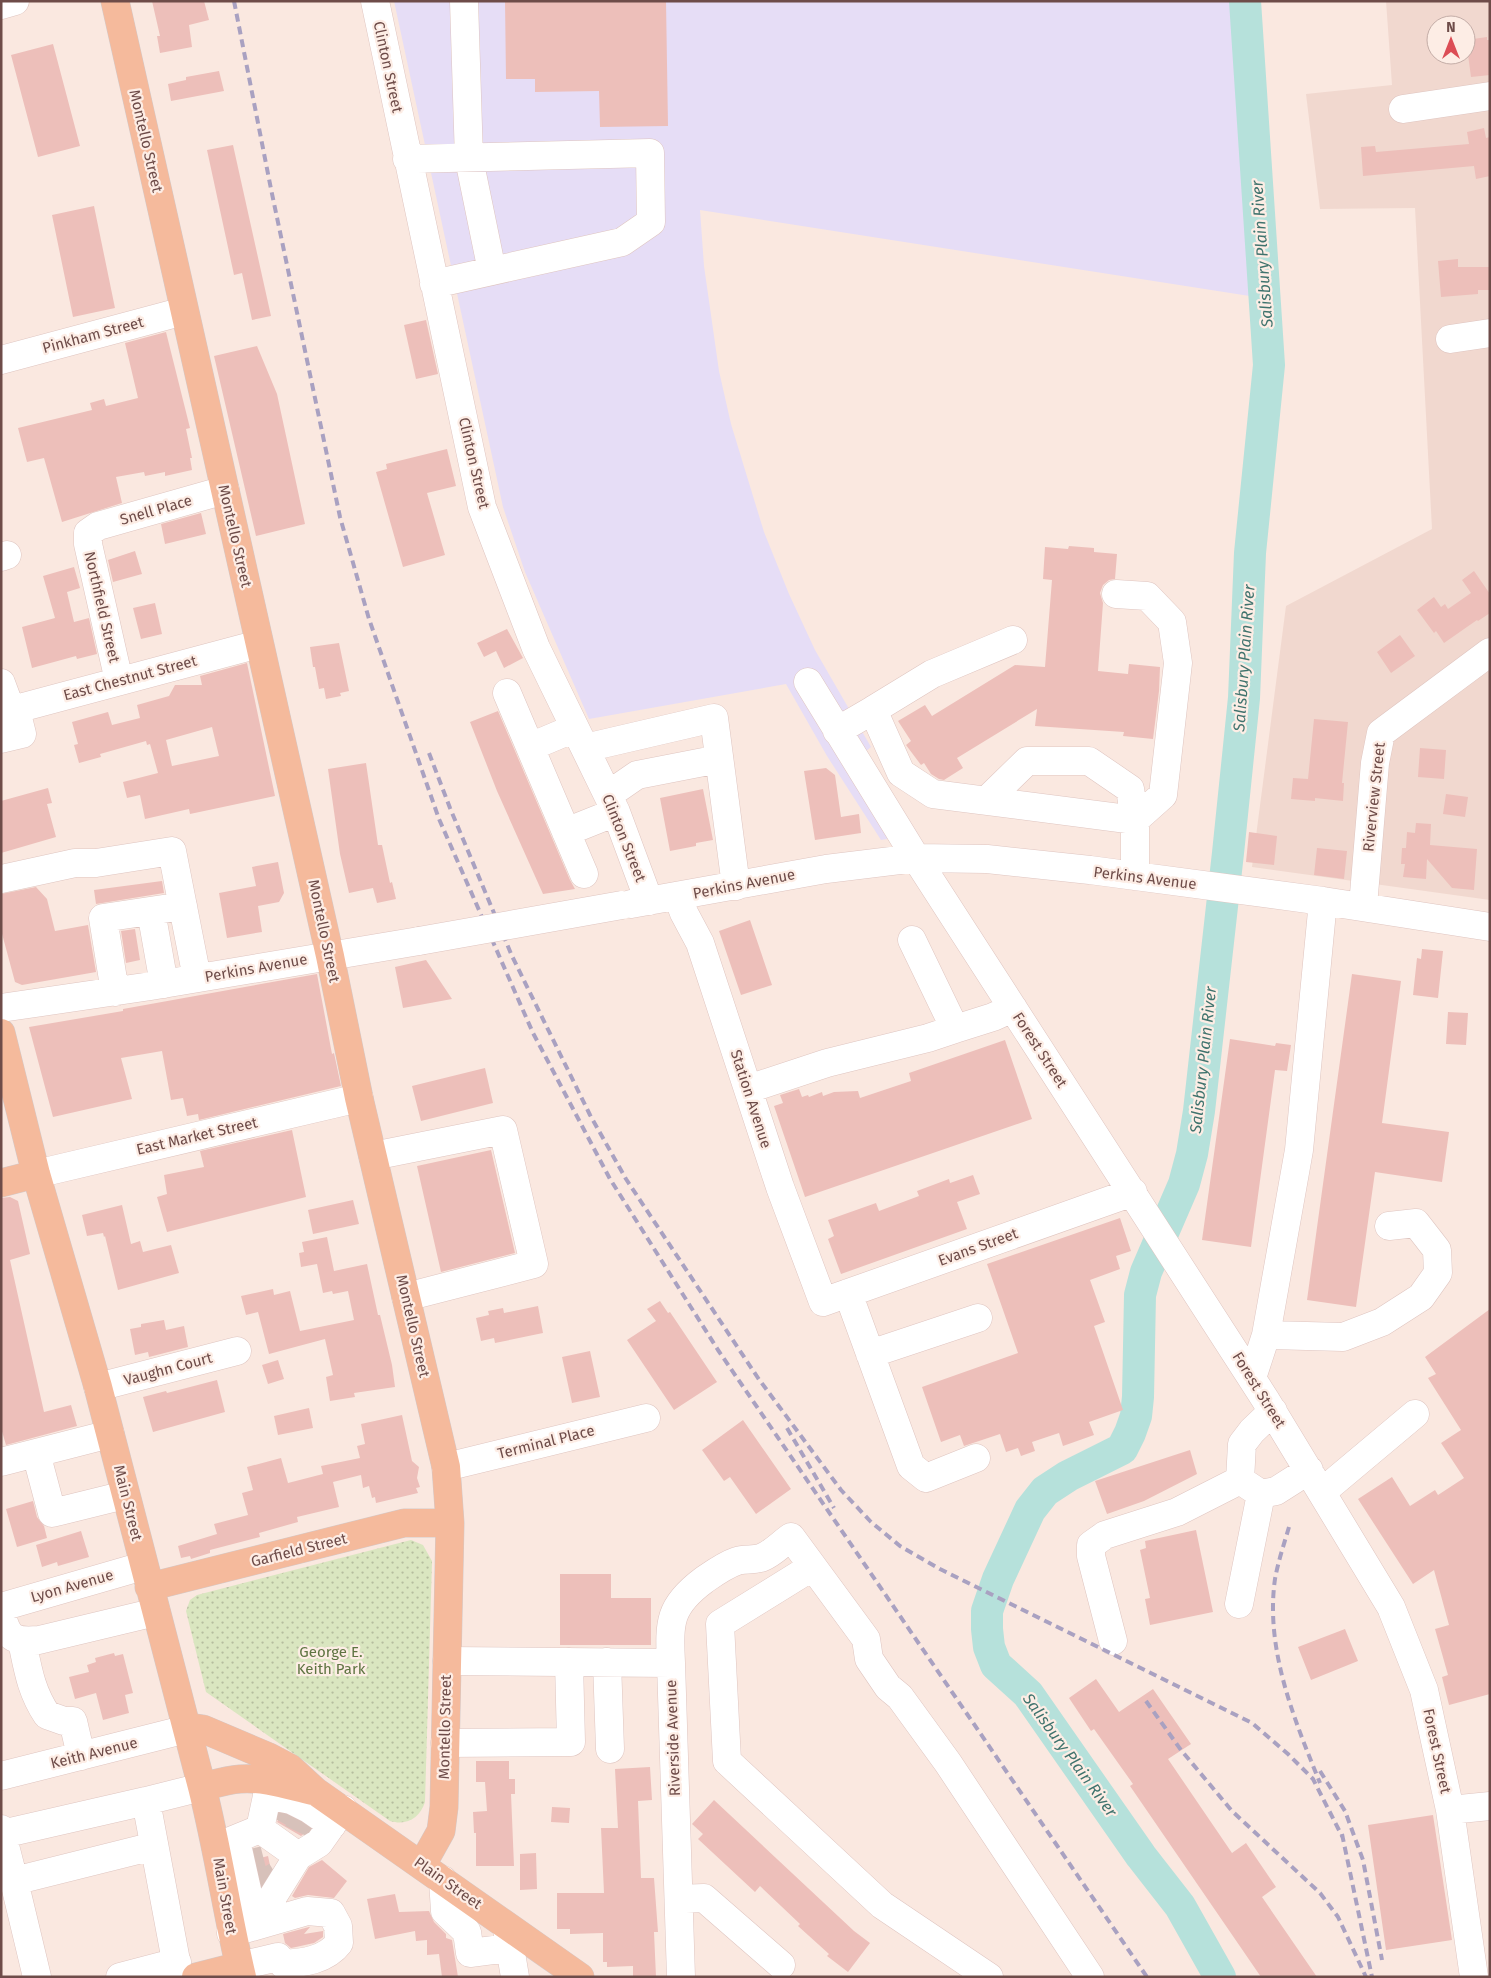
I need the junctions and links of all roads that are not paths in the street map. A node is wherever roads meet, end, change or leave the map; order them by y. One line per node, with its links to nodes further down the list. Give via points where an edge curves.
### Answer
1 (15, 1): 5 (street)
2 (115, 1): 12 (main road, Montello Street)
3 (375, 1): 8 (street, Clinton Street)
4 (464, 1): 9 (street)
5 (1, 5)
6 (1490, 96): 7 (street)
7 (1403, 109)
8 (407, 159): 9 (street); 11 (street, Clinton Street)
9 (469, 159): 10 (street); 10 (street, via 650,154 651,222 622,242)
10 (492, 271): 11 (street)
11 (434, 284): 29 (street, Clinton Street, via 482,507 536,648)
12 (184, 311): 15 (street, Pinkham Street); 16 (main road, Montello Street)
13 (1490, 333): 14 (street)
14 (1450, 339)
15 (1, 360)
16 (225, 490): 17 (street, Snell Place, via 98,526); 20 (main road, Montello Street)
17 (88, 533): 22 (street, Northfield Street)
18 (1116, 594): 35 (street, via 1147,596 1172,622 1178,662 1163,795)
19 (1013, 640): 26 (street, via 932,674)
20 (259, 644): 22 (street, East Chestnut Street); 50 (main road, Montello Street)
21 (1490, 652): 46 (street, Riverview Street, via 1381,733)
22 (119, 681): 27 (street, East Chestnut Street)
23 (808, 682): 28 (street, Forest Street)
24 (1, 683): 27 (street)
25 (507, 693): 31 (street)
26 (873, 710): 28 (street); 33 (street, via 901,773 933,794)
27 (6, 712): 30 (street, via 19,722 22,734)
28 (837, 731): 37 (street, Forest Street)
29 (580, 738): 31 (street); 32 (street, via 714,718); 34 (street, Clinton Street)
30 (1, 739)
31 (530, 747): 36 (street)
32 (719, 759): 34 (street, via 637,775); 41 (street)
33 (988, 800): 35 (street); 35 (street, via 1027,761 1089,761 1130,789)
34 (612, 803): 36 (street); 43 (street, Clinton Street)
35 (1135, 820): 39 (street)
36 (566, 832): 38 (street)
37 (916, 858): 39 (street, Perkins Avenue, via 987,859); 41 (street, Perkins Avenue, via 826,869); 55 (street, Forest Street)
38 (584, 874)
39 (1136, 876): 44 (street, Perkins Avenue)
40 (1, 878): 45 (street, via 75,863 96,863 172,851)
41 (736, 886): 42 (street, Perkins Avenue)
42 (678, 897): 43 (street, Perkins Avenue); 58 (street, Station Avenue, via 700,943)
43 (649, 901): 50 (street, Perkins Avenue, bridge)
44 (1323, 901): 46 (street, Perkins Avenue); 68 (street, via 1299,1150)
45 (183, 906): 47 (street); 51 (street)
46 (1363, 906): 48 (street, Perkins Avenue)
47 (151, 910): 52 (street); 53 (street, via 102,918)
48 (1490, 927)
49 (912, 940): 56 (street)
50 (330, 956): 51 (street, Perkins Avenue); 59 (main road, Montello Street)
51 (196, 978): 52 (street, Perkins Avenue)
52 (164, 984): 53 (street, Perkins Avenue)
53 (115, 992): 54 (street, Perkins Avenue)
54 (1, 1008)
55 (1013, 1008): 56 (street, via 993,1018); 63 (street, Forest Street)
56 (955, 1029): 58 (street, via 827,1063)
57 (1, 1033): 61 (main road, Main Street)
58 (748, 1089): 66 (street, Station Avenue, via 783,1195)
59 (359, 1098): 60 (main road, Montello Street); 61 (street, East Market Street)
60 (373, 1156): 65 (main road, Montello Street); 65 (street, via 503,1130 534,1264)
61 (36, 1174): 62 (main road); 72 (main road, Main Street)
62 (1, 1183)
63 (1132, 1192): 66 (street, Evans Street); 71 (street, Forest Street)
64 (1389, 1226): 68 (street, via 1416,1223 1437,1250 1438,1273 1421,1297 1382,1322 1343,1337)
65 (406, 1296): 80 (main road, Montello Street)
66 (835, 1298): 70 (street, Station Avenue)
67 (978, 1318): 70 (street)
68 (1266, 1335): 71 (street)
69 (237, 1351): 72 (street, Vaughn Court)
70 (870, 1354): 78 (street, Station Avenue, via 911,1466 926,1478)
71 (1252, 1378): 73 (street, Forest Street)
72 (98, 1387): 76 (main road, Main Street)
73 (1273, 1411): 81 (street, Forest Street); 82 (street, via 1242,1444)
74 (1415, 1414): 81 (street)
75 (646, 1418): 80 (street, Terminal Place)
76 (110, 1434): 77 (street); 83 (main road, Main Street)
77 (36, 1453): 79 (street); 83 (street, via 52,1513)
78 (976, 1458)
79 (1, 1462)
80 (446, 1466): 84 (main road, Montello Street)
81 (1315, 1481): 82 (street, via 1276,1491); 104 (street, Forest Street, via 1391,1607 1424,1690)
82 (1251, 1487): 87 (street); 91 (street, via 1105,1535 1091,1545)
83 (126, 1494): 86 (main road, Main Street)
84 (450, 1523): 86 (main road, Garfield Street, via 404,1524); 92 (main road, Montello Street)
85 (812, 1567): 95 (street, via 791,1537 762,1558 738,1560 719,1570 690,1590 680,1602 671,1627); 122 (street, via 720,1624 727,1761 882,1905); 123 (street, via 866,1639 869,1659 948,1763)
86 (149, 1588): 88 (street, Lyon Avenue); 90 (street, via 39,1640); 96 (main road, Main Street)
87 (1239, 1604)
88 (1, 1607)
89 (1, 1611): 90 (street, via 9,1635)
90 (22, 1641): 99 (street, via 30,1682 41,1706 47,1715 73,1721)
91 (1113, 1641)
92 (447, 1661): 93 (street, Riverside Avenue); 97 (main road, Montello Street)
93 (569, 1662): 94 (street, Riverside Avenue); 97 (street, via 571,1742)
94 (608, 1662): 95 (street, Riverside Avenue); 98 (street)
95 (671, 1663): 111 (street, Riverside Avenue)
96 (187, 1729): 99 (street, Keith Avenue); 101 (main road, Main Street); 108 (main road, Plain Street, via 203,1729 290,1768)
97 (445, 1742): 109 (main road, Montello Street, via 444,1806)
98 (610, 1749)
99 (81, 1756): 100 (street, Keith Avenue)
100 (1, 1776)
101 (202, 1787): 102 (street); 108 (main road, Main Street); 108 (main road, Plain Street, via 240,1779)
102 (146, 1801): 106 (street); 107 (street)
103 (1490, 1806): 104 (street)
104 (1450, 1810): 124 (street, Forest Street)
105 (337, 1817): 108 (main road, Plain Street); 108 (street, via 319,1843); 109 (main road, Plain Street)
106 (2, 1832): 110 (street)
107 (154, 1846): 110 (street); 116 (street)
108 (269, 1847): 113 (street); 113 (street, via 307,1911 331,1913 338,1926 339,1943 333,1951 304,1963 283,1964); 115 (main road, Main Street)
109 (432, 1872): 112 (main road, Plain Street); 112 (street, via 445,1911 467,1932 470,1953)
110 (14, 1881): 117 (street)
111 (678, 1899): 114 (street, via 704,1898); 121 (street, Riverside Avenue)
112 (508, 1936): 119 (street); 120 (main road, Plain Street)
113 (278, 1957): 115 (street)
114 (781, 1965)
115 (241, 1971): 116 (main road)
116 (184, 1972): 118 (street)
117 (37, 1977)
118 (120, 1977)
119 (515, 1977)
120 (580, 1977)
121 (681, 1977)
122 (989, 1977)
123 (1090, 1977)
124 (1474, 1977)

